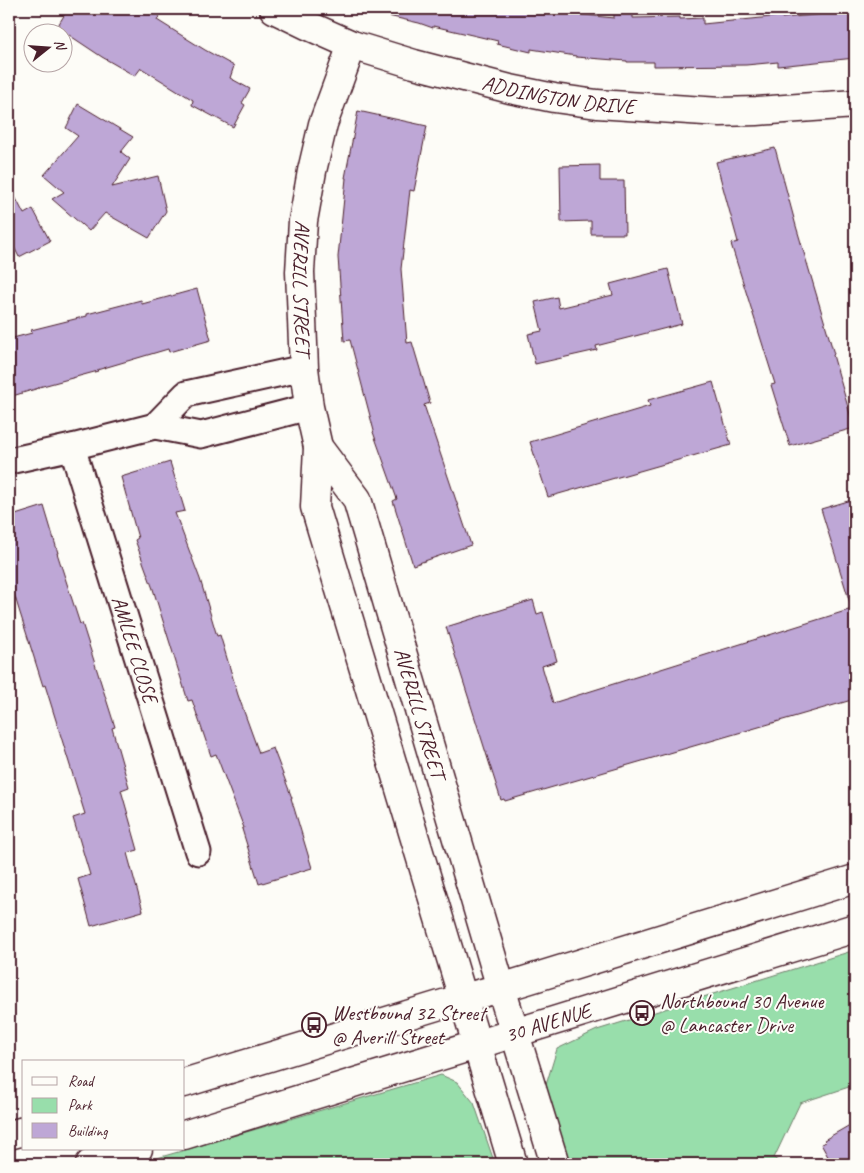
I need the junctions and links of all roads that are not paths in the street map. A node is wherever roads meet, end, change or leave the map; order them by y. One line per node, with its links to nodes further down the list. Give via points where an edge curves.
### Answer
1 (274, 9): 2 (street, ADDINGTON DRIVE)
2 (352, 45): 3 (street, ADDINGTON DRIVE, via 510,89 597,104 720,112); 4 (street, AVERILL STREET, via 323,124 303,221 300,272)
3 (855, 104)
4 (304, 368): 5 (street, AVERILL STREET); 6 (street, via 186,394)
5 (309, 408): 6 (street, via 201,435); 8 (street, AVERILL STREET)
6 (155, 426): 7 (street)
7 (72, 447): 9 (street); 10 (street, AMLEE CLOSE)
8 (318, 447): 13 (street, AVERILL STREET, via 357,499); 14 (street, AVERILL STREET, via 315,507)
9 (9, 461)
10 (198, 852)
11 (855, 879): 13 (street)
12 (855, 928): 15 (street, 30 AVENUE)
13 (501, 988): 14 (street); 15 (street, AVERILL STREET)
14 (463, 998): 16 (street, AVERILL STREET); 17 (street)
15 (514, 1032): 16 (street, 30 AVENUE); 24 (street, AVERILL STREET)
16 (477, 1044): 20 (street, 30 AVENUE); 23 (street, AVERILL STREET)
17 (185, 1082)
18 (22, 1132): 19 (street)
19 (9, 1135)
20 (185, 1135)
21 (135, 1150): 22 (street)
22 (90, 1164)
23 (514, 1164)
24 (555, 1164)

